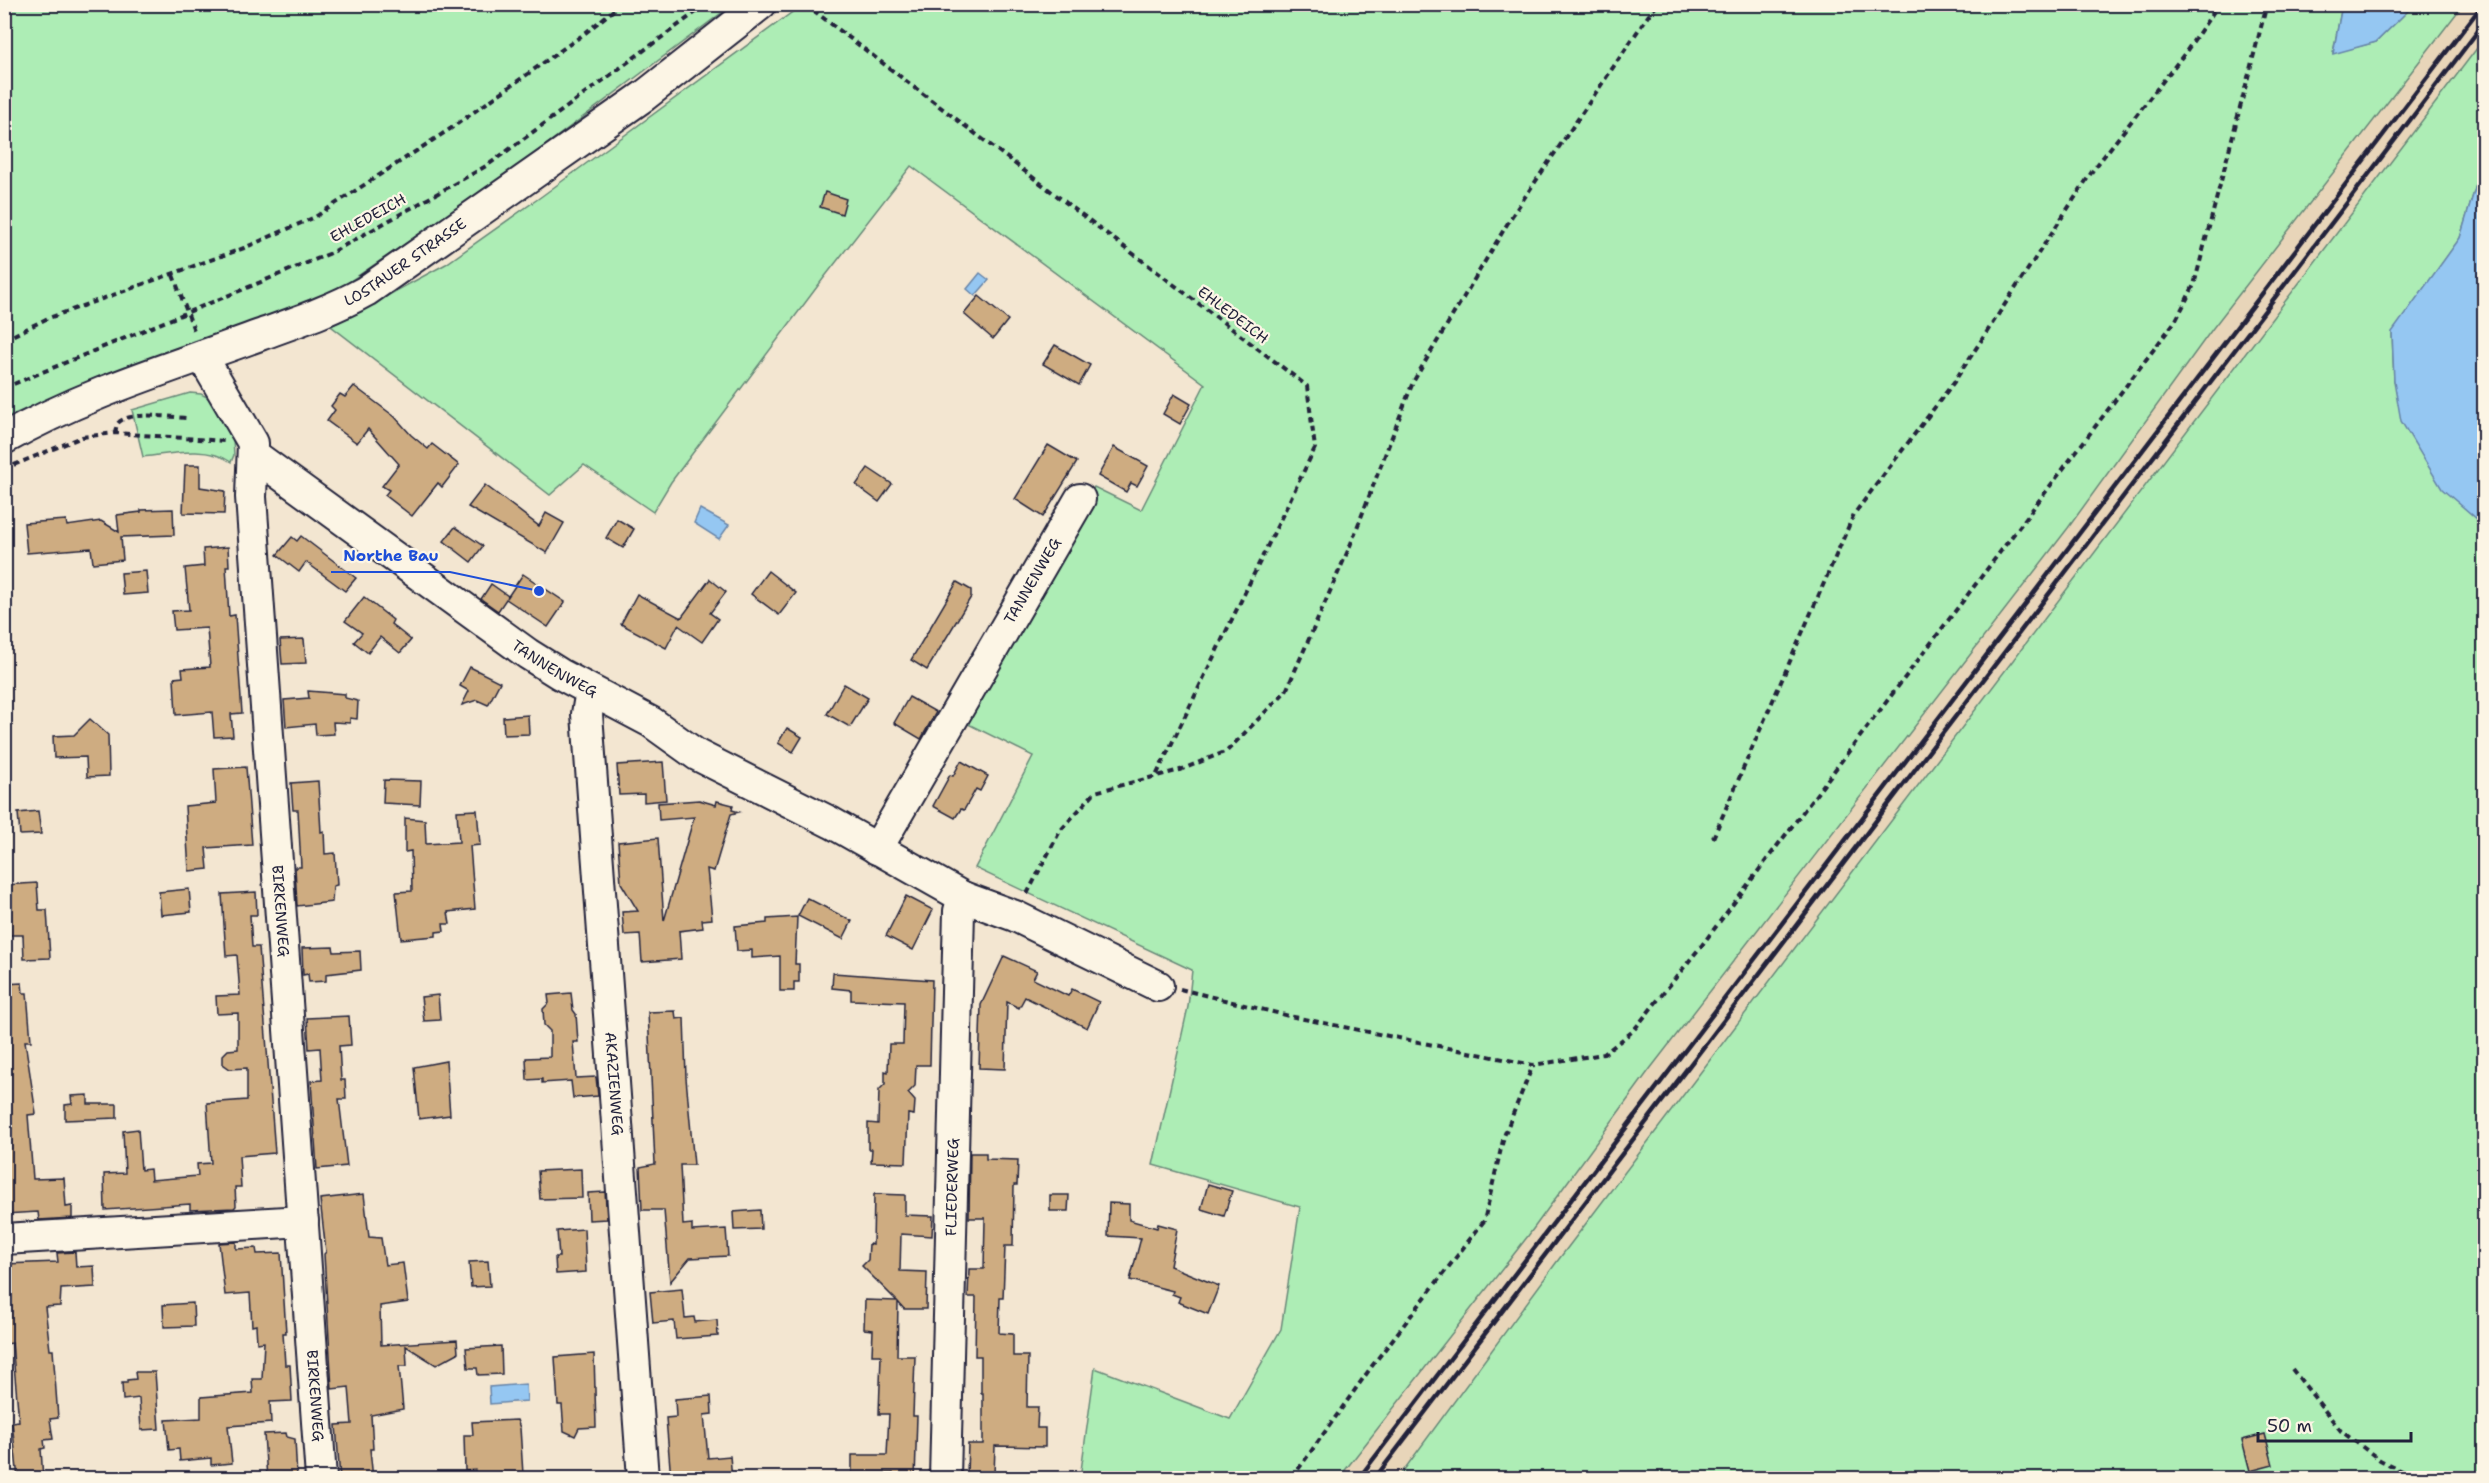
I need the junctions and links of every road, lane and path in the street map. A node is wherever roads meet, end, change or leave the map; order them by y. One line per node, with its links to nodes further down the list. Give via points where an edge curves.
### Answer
1 (621, 4): 8 (path, via 450,129 315,217)
2 (707, 4): 9 (path, EHLEDEICH, via 488,165 331,253)
3 (762, 4): 11 (street, LOSTAUER STRASSE, via 644,96 366,291 319,314)
4 (805, 4): 20 (path, EHLEDEICH, via 1306,386 1315,448)
5 (1658, 4): 20 (path, via 1512,216 1413,382 1350,546 1286,691 1227,751)
6 (2219, 4): 21 (path, via 2093,170 1954,382 1854,514)
7 (2267, 4): 26 (path, via 2194,285 2176,320 1708,937 1633,1030 1604,1054)
8 (173, 275): 9 (path); 10 (path, via 46,318)
9 (186, 312): 11 (path); 12 (path, EHLEDEICH)
10 (4, 340)
11 (200, 347): 15 (street, LOSTAUER STRASSE, via 57,410); 16 (street)
12 (4, 388)
13 (186, 418): 14 (path, via 126,418 118,423)
14 (115, 432): 16 (path); 17 (path, via 82,437)
15 (4, 439)
16 (253, 449): 19 (street, TANNENWEG, via 528,654); 27 (street, BIRKENWEG, via 251,497)
17 (4, 469)
18 (1080, 499): 22 (street, TANNENWEG)
19 (591, 691): 22 (street, TANNENWEG, via 651,722 697,755); 31 (street, AKAZIENWEG, via 588,726)
20 (1156, 776): 24 (path, via 1095,792 1060,831)
21 (1713, 838)
22 (877, 849): 23 (street, TANNENWEG)
23 (963, 897): 24 (street, TANNENWEG); 32 (street, FLIEDERWEG, via 958,911)
24 (1016, 916): 25 (street, TANNENWEG)
25 (1158, 986): 26 (path)
26 (1533, 1065): 33 (path, via 1504,1136 1484,1221 1372,1366)
27 (303, 1221): 28 (street); 30 (street, BIRKENWEG)
28 (4, 1239)
29 (2292, 1369): 34 (path, via 2341,1431 2380,1460)
30 (321, 1479)
31 (643, 1479)
32 (945, 1479)
33 (1292, 1479)
34 (2416, 1479)

